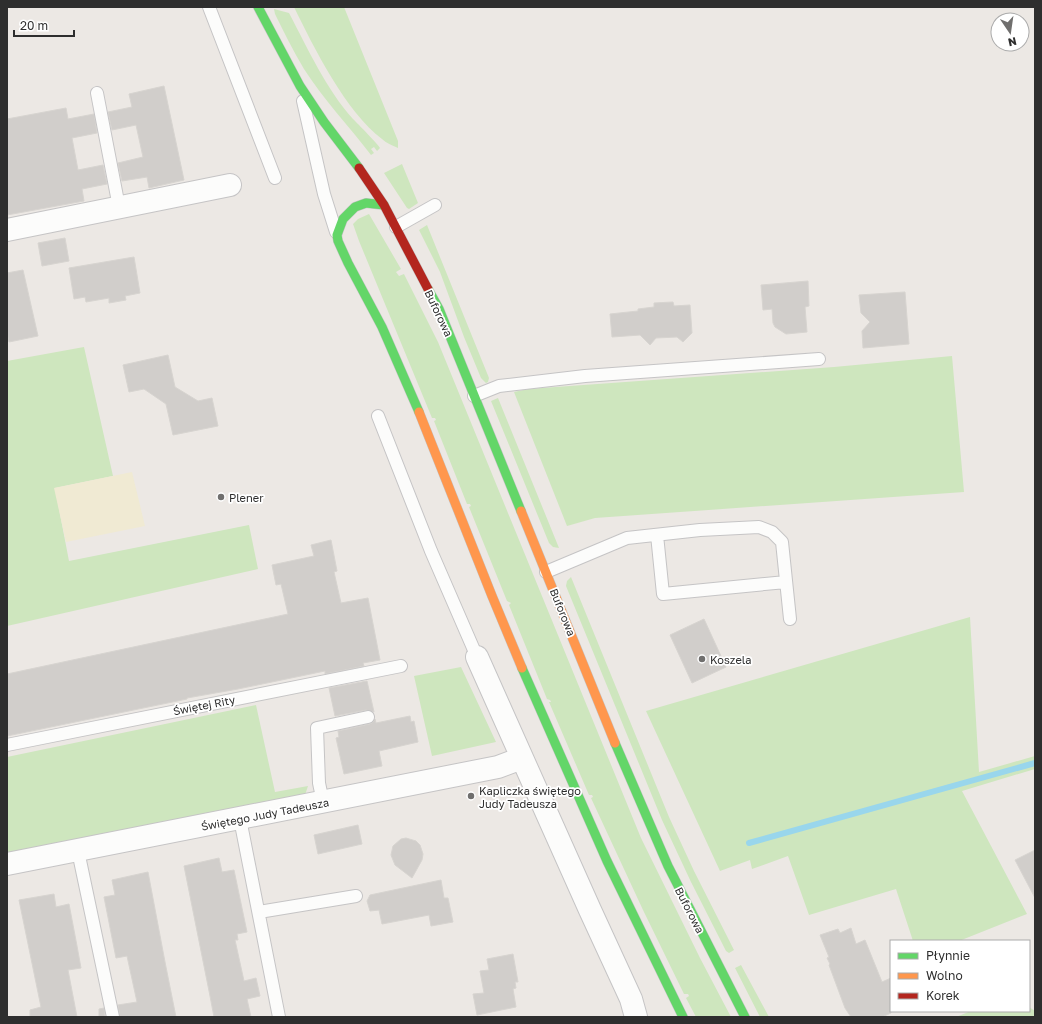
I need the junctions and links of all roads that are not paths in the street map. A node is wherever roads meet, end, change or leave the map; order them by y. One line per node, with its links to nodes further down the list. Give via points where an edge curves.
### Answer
1 (209, 7): 5 (lane)
2 (258, 7): 3 (main road, Buforowa)
3 (300, 86): 7 (main road, Buforowa, via 366,176); 12 (lane, Buforowa, via 324,194)
4 (97, 93): 9 (lane)
5 (275, 178)
6 (230, 184): 9 (street)
7 (384, 205): 10 (main road, Buforowa); 12 (main road, via 367,203 356,206 346,214)
8 (435, 205): 10 (lane)
9 (120, 207): 11 (street)
10 (396, 227): 14 (main road, Buforowa, via 439,309)
11 (7, 230)
12 (337, 237): 34 (main road, Buforowa, via 410,389 492,596 560,756 648,949)
13 (820, 359): 14 (lane, via 585,376 499,386)
14 (474, 396): 17 (main road, Buforowa)
15 (378, 416): 20 (lane, via 431,552)
16 (657, 535): 17 (lane, via 628,538); 18 (lane, via 758,527 772,532 782,542); 18 (lane, via 663,594)
17 (546, 572): 35 (main road, Buforowa, via 668,866)
18 (786, 582): 19 (lane)
19 (790, 618)
20 (477, 657): 24 (street)
21 (401, 666): 23 (lane, Świętej Rity)
22 (368, 717): 25 (lane, via 317,728 319,783)
23 (7, 745)
24 (522, 758): 25 (street, Świętego Judy Tadeusza, via 498,767); 33 (street, via 631,999)
25 (323, 802): 26 (street, Świętego Judy Tadeusza)
26 (240, 819): 27 (street, Świętego Judy Tadeusza); 30 (lane)
27 (78, 851): 28 (street, Świętego Judy Tadeusza); 31 (lane)
28 (7, 864)
29 (356, 896): 30 (lane)
30 (259, 912): 32 (lane)
31 (113, 1017)
32 (279, 1017)
33 (636, 1017)
34 (683, 1017)
35 (745, 1017)

